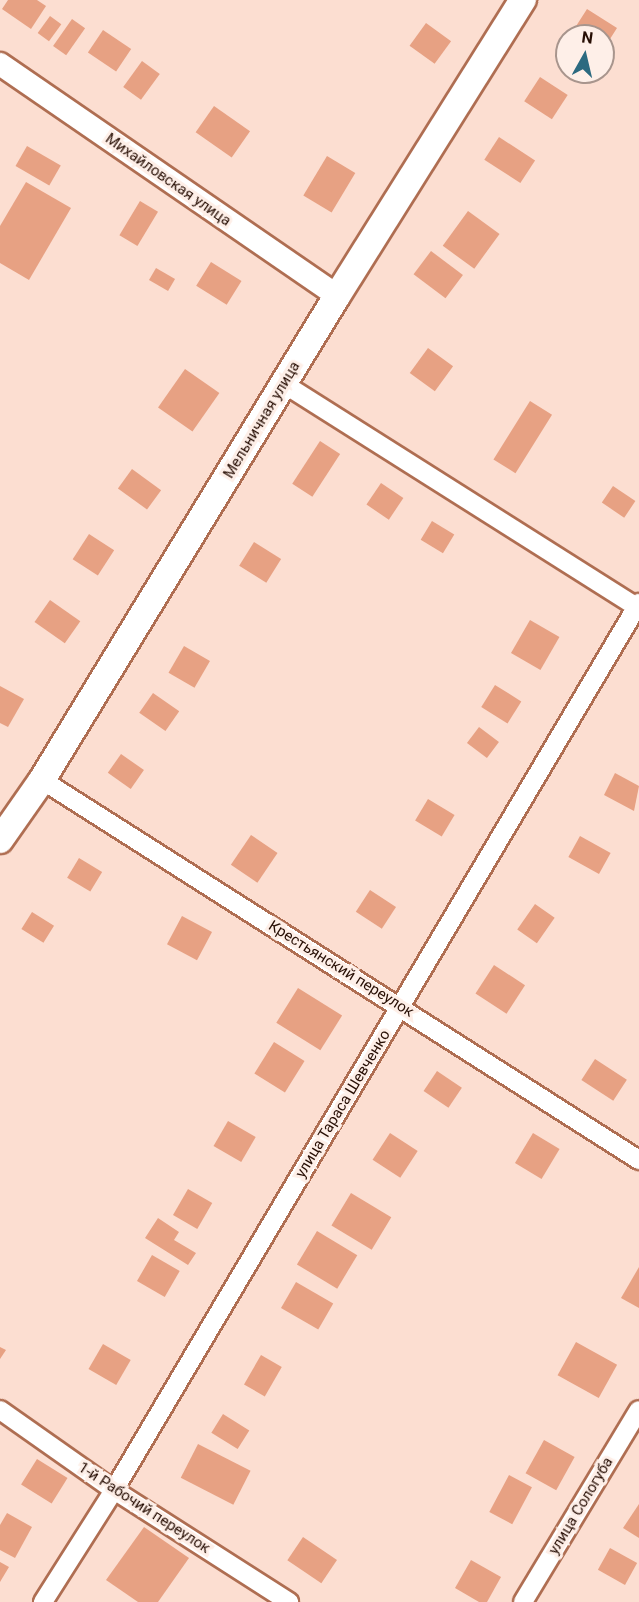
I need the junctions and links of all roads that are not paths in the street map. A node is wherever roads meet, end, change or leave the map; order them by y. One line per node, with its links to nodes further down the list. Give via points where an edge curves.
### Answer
1 (523, 0): 3 (main road, Мельничная улица)
2 (0, 64): 3 (street, Михайловская улица)
3 (337, 296): 4 (main road, Мельничная улица)
4 (284, 384): 5 (street); 6 (main road, Мельничная улица)
5 (638, 606): 8 (street, улица Тараса Шевченко)
6 (42, 780): 7 (main road, Мельничная улица); 8 (street, Крестьянский переулок)
7 (0, 840)
8 (401, 1006): 9 (street, Крестьянский переулок); 12 (street, улица Тараса Шевченко)
9 (639, 1160)
10 (0, 1410): 12 (street, 1-й Рабочий переулок)
11 (639, 1410): 15 (street, улица Сологуба)
12 (114, 1490): 13 (street, улица Тараса Шевченко); 14 (street, 1-й Рабочий переулок)
13 (43, 1602)
14 (290, 1602)
15 (524, 1602)

